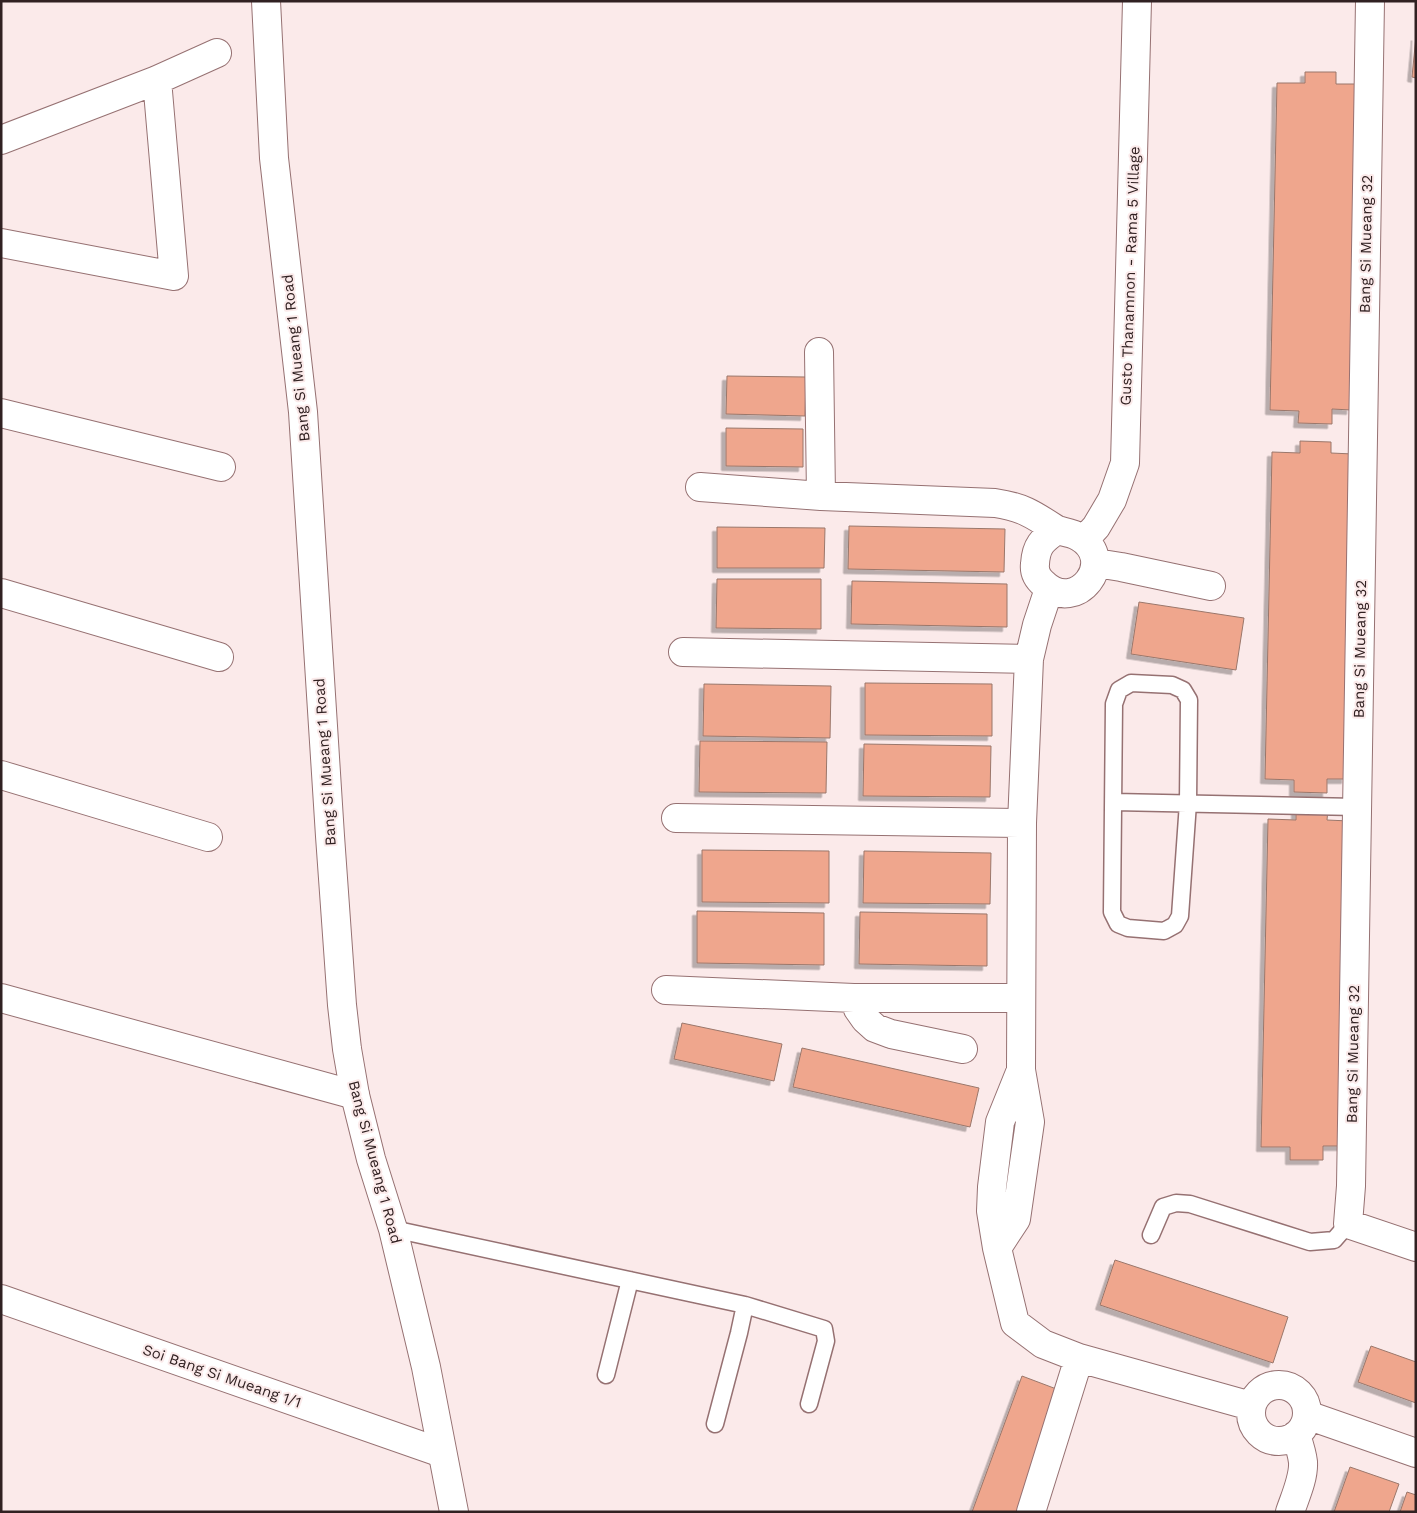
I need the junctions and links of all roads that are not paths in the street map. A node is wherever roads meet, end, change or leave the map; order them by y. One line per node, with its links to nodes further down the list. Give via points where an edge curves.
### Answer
1 (266, 1): 33 (street, Bang Si Mueang 1 Road, via 274,158 303,412 342,1006)
2 (1137, 1): 14 (street, Gusto Thanamnon - Rama 5 Village, via 1125,463 1112,500 1096,527)
3 (1370, 1): 24 (street, Bang Si Mueang 32)
4 (217, 53): 5 (street)
5 (157, 80): 6 (street); 7 (street, via 174,276)
6 (1, 140)
7 (1, 243)
8 (819, 352): 12 (street)
9 (1, 413): 10 (street)
10 (221, 467)
11 (700, 487): 12 (street)
12 (821, 496): 13 (street, via 995,502 1029,512)
13 (1057, 530): 14 (street, via 1077,535); 16 (street, via 1041,543 1036,555 1035,568)
14 (1090, 552): 15 (street, via 1121,567); 16 (street, via 1094,573 1082,588 1072,593)
15 (1211, 586)
16 (1049, 589): 20 (street)
17 (1, 593): 19 (street)
18 (684, 652): 20 (street)
19 (219, 657)
20 (1029, 659): 26 (street)
21 (1, 775): 27 (street)
22 (1114, 802): 23 (lane); 23 (lane, via 1114,704 1119,690 1131,683 1172,685 1183,690 1189,700); 23 (lane, via 1112,912 1118,924 1128,928 1164,931 1175,925 1180,916)
23 (1188, 803): 24 (lane)
24 (1357, 807): 34 (street, Bang Si Mueang 32)
25 (676, 818): 26 (street)
26 (1022, 823): 31 (street)
27 (208, 837)
28 (666, 990): 30 (street)
29 (1, 998): 33 (street)
30 (854, 998): 31 (street); 32 (street, via 865,1019 875,1028)
31 (1021, 998): 41 (street, via 1021,1070 1000,1122 991,1211 1015,1323 1043,1344)
32 (963, 1049)
33 (354, 1095): 35 (street, Bang Si Mueang 1 Road)
34 (1348, 1224): 36 (lane, via 1334,1240 1310,1242 1190,1204 1176,1203 1163,1207); 37 (street)
35 (394, 1228): 38 (lane); 47 (street, Bang Si Mueang 1 Road)
36 (1150, 1235)
37 (1416, 1247)
38 (630, 1280): 40 (lane); 42 (lane)
39 (1, 1299): 47 (street, Soi Bang Si Mueang 1/1)
40 (745, 1305): 43 (lane, via 824,1329 826,1341); 45 (lane)
41 (1078, 1358): 44 (street); 50 (street)
42 (606, 1376)
43 (810, 1404)
44 (1251, 1406): 46 (street, via 1251,1419 1256,1430 1273,1441 1283,1441); 46 (street, via 1266,1388 1278,1385 1291,1388 1306,1406)
45 (715, 1424)
46 (1301, 1425): 48 (street); 51 (street, via 1303,1465)
47 (442, 1453): 49 (street, Bang Si Mueang 1 Road)
48 (1416, 1453)
49 (454, 1512)
50 (1030, 1512)
51 (1290, 1512)

